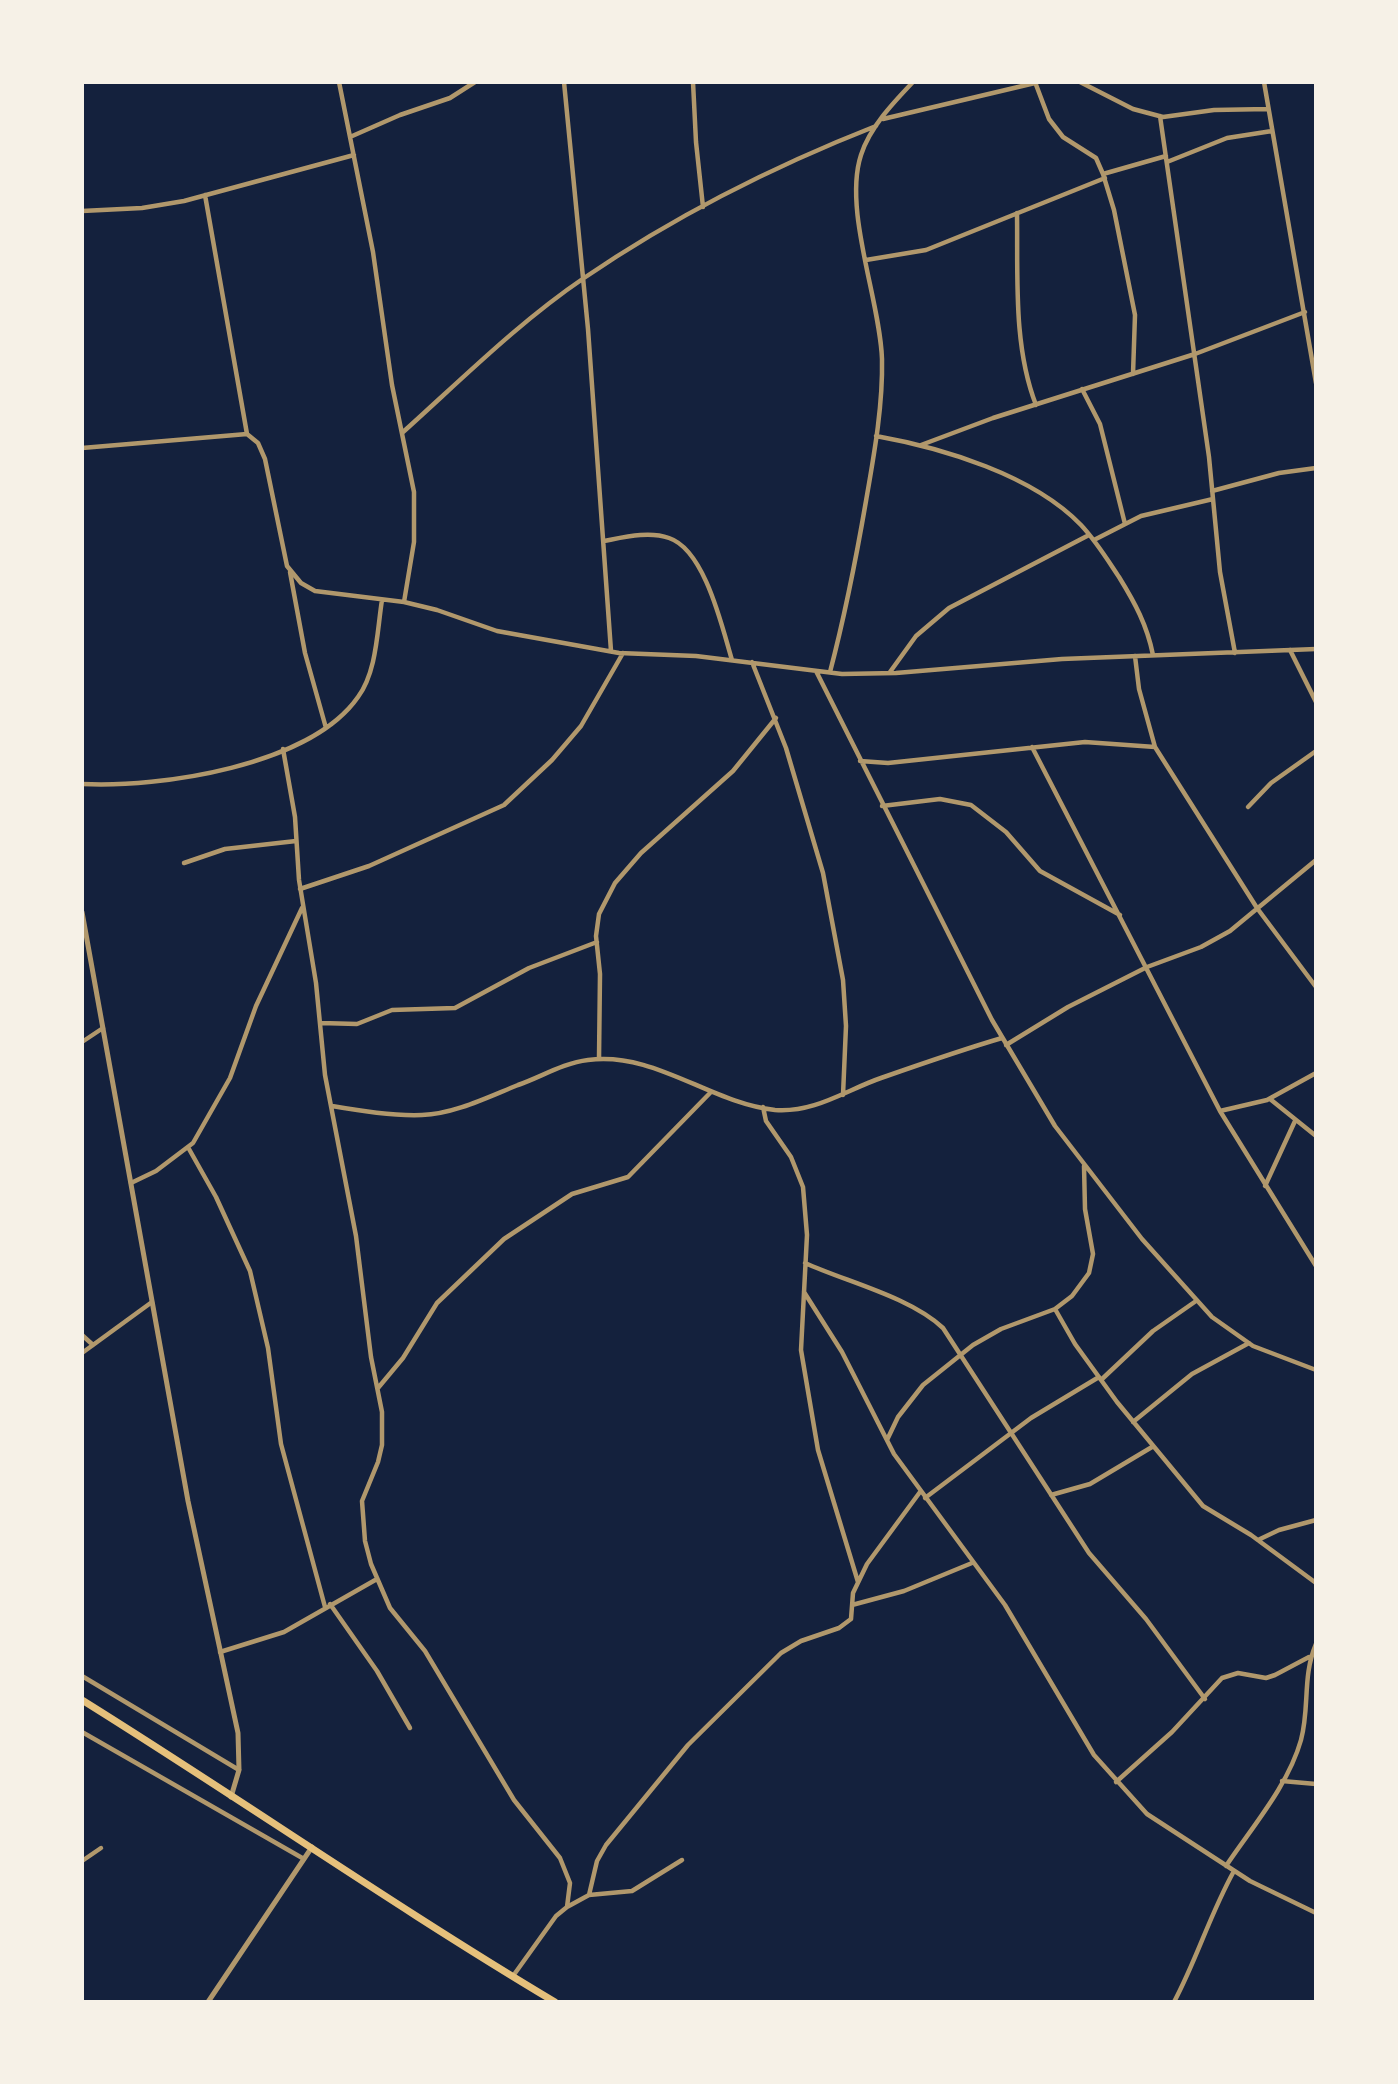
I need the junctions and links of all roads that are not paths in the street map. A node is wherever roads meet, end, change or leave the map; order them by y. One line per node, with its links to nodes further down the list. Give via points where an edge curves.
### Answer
1 (339, 82): 14 (street)
2 (475, 82): 14 (street, via 450,98)
3 (564, 82): 23 (street)
4 (693, 82): 19 (street)
5 (913, 82): 11 (street)
6 (1080, 82): 10 (street, via 1133,109)
7 (1264, 82): 9 (street)
8 (1035, 83): 11 (street); 17 (street, via 1049,119 1063,138 1096,158)
9 (1268, 109): 10 (street); 13 (street)
10 (1160, 116): 16 (street)
11 (881, 119): 12 (street)
12 (877, 126): 19 (street, via 804,154); 22 (street, via 861,155 856,198)
13 (1272, 131): 16 (street, via 1227,138); 24 (street)
14 (350, 137): 15 (street)
15 (354, 155): 18 (street); 30 (street)
16 (1166, 159): 17 (street); 25 (street)
17 (1104, 176): 21 (street); 26 (street, via 1135,316)
18 (205, 195): 20 (street, via 142,208); 31 (street)
19 (704, 207): 23 (street)
20 (82, 211)
21 (1017, 213): 22 (street, via 926,250); 29 (street, via 1021,339)
22 (866, 260): 32 (street, via 882,360)
23 (584, 278): 30 (street); 41 (street)
24 (1305, 312): 25 (street); 27 (street)
25 (1195, 354): 26 (street); 36 (street)
26 (1133, 374): 28 (street)
27 (1316, 383)
28 (1082, 389): 29 (street); 38 (street, via 1100,424)
29 (1037, 405): 33 (street)
30 (402, 433): 44 (street, via 414,492 414,542)
31 (247, 434): 34 (street); 42 (street, via 258,443 265,459)
32 (876, 436): 33 (street); 55 (street, via 856,559)
33 (921, 445): 39 (street, via 1004,473 1062,509)
34 (82, 448)
35 (1316, 468): 36 (street)
36 (1212, 491): 37 (street)
37 (1213, 499): 38 (street); 49 (street)
38 (1125, 524): 40 (street)
39 (1089, 535): 40 (street); 56 (street, via 948,608 916,636)
40 (1094, 540): 50 (street, via 1141,613)
41 (604, 541): 47 (street); 52 (street, via 650,534 679,542 695,562 716,605)
42 (289, 569): 43 (street, via 316,591); 59 (street)
43 (382, 600): 44 (street); 59 (street, via 366,680 359,696)
44 (404, 603): 47 (street, via 498,631)
45 (1316, 649): 46 (street)
46 (1290, 650): 49 (street); 57 (street)
47 (611, 652): 48 (street)
48 (623, 653): 52 (street); 71 (street, via 581,726 552,761 503,805 369,866)
49 (1235, 653): 50 (street)
50 (1153, 655): 51 (street)
51 (1135, 656): 56 (street); 61 (street)
52 (732, 660): 53 (street)
53 (752, 662): 54 (street); 58 (street)
54 (815, 670): 55 (street); 64 (street)
55 (830, 672): 56 (street)
56 (890, 673)
57 (1316, 702)
58 (776, 718): 76 (street, via 733,771 640,853 615,883 599,914); 87 (street, via 811,822 834,928 846,1026)
59 (326, 728): 62 (street)
60 (1032, 747): 61 (street, via 1085,742); 64 (street, via 888,764); 75 (street)
61 (1155, 747): 73 (street)
62 (284, 749): 65 (street, via 185,779); 68 (street)
63 (1316, 751): 67 (street, via 1271,783)
64 (859, 761): 66 (street)
65 (82, 784)
66 (882, 806): 75 (street, via 940,799 971,805 1006,832 1040,871); 81 (street)
67 (1248, 807)
68 (296, 841): 70 (street, via 225,849); 71 (street)
69 (1316, 860): 73 (street)
70 (184, 863)
71 (300, 889): 72 (street)
72 (303, 906): 79 (street); 94 (street, via 256,1006 230,1078)
73 (1257, 908): 77 (street, via 1201,947); 78 (street)
74 (82, 912): 80 (street)
75 (1120, 916): 77 (street)
76 (597, 942): 79 (street, via 529,968 455,1008 392,1010 357,1024); 84 (street)
77 (1147, 967): 83 (street); 91 (street)
78 (1316, 987)
79 (321, 1023): 89 (street)
80 (103, 1028): 82 (street); 96 (street)
81 (1002, 1038): 83 (street); 87 (street, via 877,1079)
82 (82, 1042)
83 (1006, 1045): 95 (street)
84 (599, 1059): 86 (street, via 659,1069); 89 (street, via 564,1066 471,1103 424,1115)
85 (1316, 1073): 88 (street)
86 (710, 1093): 90 (street); 111 (street, via 628,1177 572,1194 504,1239 437,1303 403,1358)
87 (843, 1095): 90 (street, via 807,1108)
88 (1270, 1099): 91 (street); 92 (street)
89 (332, 1106): 111 (street)
90 (763, 1107): 98 (street, via 766,1121 791,1157 803,1187)
91 (1220, 1111): 97 (street)
92 (1295, 1121): 93 (street); 97 (street)
93 (1316, 1136)
94 (189, 1149): 96 (street); 126 (street, via 250,1271 268,1348 281,1444)
95 (1084, 1165): 102 (street); 103 (street, via 1093,1263 1072,1296)
96 (131, 1182): 101 (street)
97 (1265, 1186): 99 (street)
98 (805, 1263): 100 (street); 108 (street, via 934,1319)
99 (1316, 1266)
100 (804, 1292): 114 (street, via 842,1352); 123 (street, via 801,1350 811,1418)
101 (153, 1301): 106 (street); 128 (street)
102 (1196, 1301): 105 (street); 110 (street, via 1153,1331)
103 (1055, 1309): 108 (street, via 1001,1329); 110 (street)
104 (82, 1335): 106 (street)
105 (1249, 1343): 109 (street); 112 (street, via 1192,1374)
106 (93, 1345): 107 (street)
107 (82, 1353)
108 (960, 1355): 113 (street); 114 (street, via 909,1400)
109 (1316, 1370)
110 (1100, 1378): 112 (street); 113 (street)
111 (377, 1388): 122 (street, via 382,1445 362,1501 365,1541)
112 (1133, 1422): 115 (street)
113 (1011, 1433): 117 (street); 118 (street)
114 (887, 1440): 116 (street)
115 (1152, 1447): 117 (street, via 1090,1485); 120 (street, via 1203,1506)
116 (920, 1492): 118 (street); 123 (street)
117 (1051, 1495): 131 (street, via 1089,1553 1146,1619)
118 (924, 1498): 121 (street)
119 (1316, 1520): 120 (street)
120 (1258, 1540): 124 (street)
121 (972, 1563): 125 (street, via 904,1591); 137 (street, via 1027,1639 1094,1755)
122 (377, 1579): 126 (street); 148 (street, via 390,1608 425,1651 468,1718 495,1772 560,1858 570,1883)
123 (858, 1583): 125 (street)
124 (1316, 1583)
125 (852, 1605): 147 (street, via 846,1623 780,1653 681,1753 606,1845)
126 (328, 1606): 128 (street, via 284,1632); 133 (street, via 377,1671)
127 (1316, 1644): 129 (street)
128 (219, 1652): 135 (street, via 238,1733)
129 (1310, 1657): 131 (street, via 1266,1678 1228,1675); 136 (street, via 1301,1740)
130 (82, 1676): 135 (street)
131 (1205, 1699): 137 (street)
132 (82, 1700): 139 (highway)
133 (410, 1728)
134 (82, 1732): 142 (street)
135 (239, 1770): 139 (street)
136 (1281, 1781): 138 (street); 145 (street)
137 (1116, 1782): 145 (street, via 1147,1814)
138 (1316, 1784)
139 (231, 1797): 140 (highway)
140 (312, 1847): 142 (street); 150 (highway)
141 (101, 1848): 144 (street)
142 (305, 1860): 151 (street)
143 (682, 1860): 147 (street, via 632,1891)
144 (82, 1861)
145 (1226, 1866): 146 (street)
146 (1234, 1871): 149 (street); 153 (street)
147 (589, 1895): 148 (street)
148 (566, 1907): 150 (street)
149 (1316, 1913)
150 (513, 1977): 152 (highway)
151 (208, 2002)
152 (555, 2002)
153 (1174, 2002)

